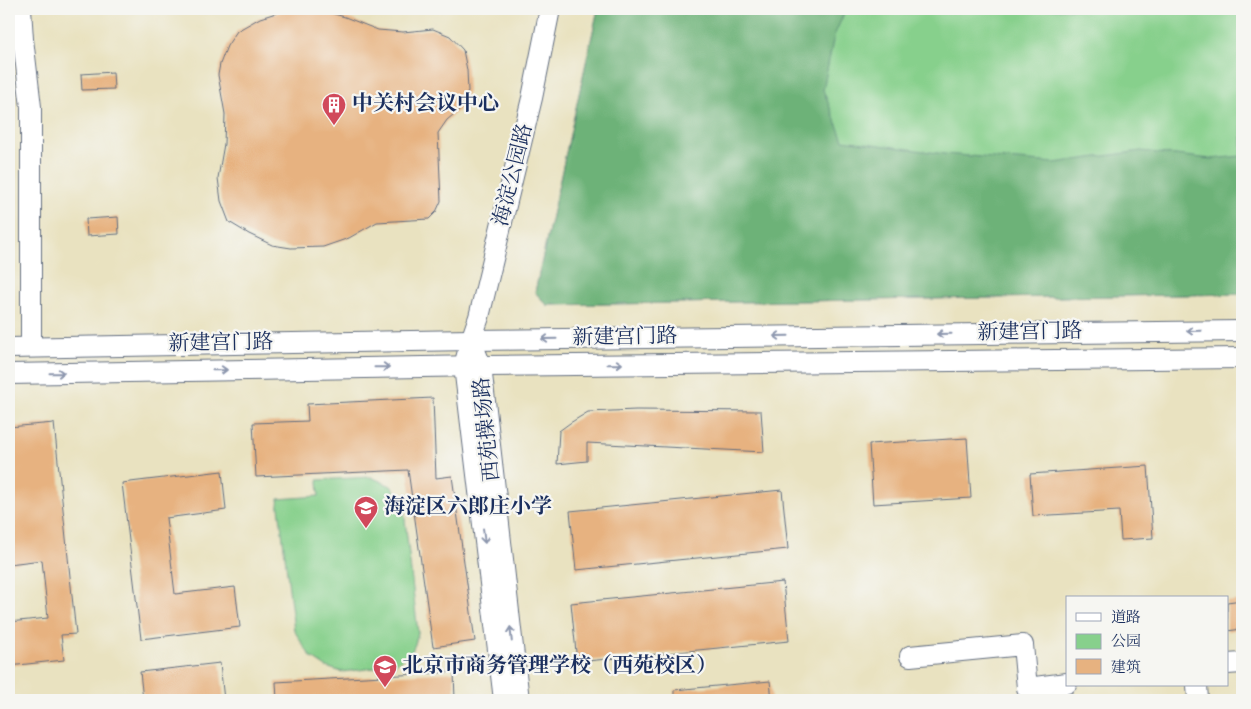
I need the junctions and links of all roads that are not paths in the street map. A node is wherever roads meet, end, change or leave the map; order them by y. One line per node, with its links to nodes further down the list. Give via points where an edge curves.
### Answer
1 (21, 9): 5 (street, via 31,107)
2 (550, 9): 4 (street, 海淀公园路, via 530,107)
3 (1242, 330): 4 (street, 新建宫门路, one-way to 4)
4 (471, 340): 5 (street, 新建宫门路); 8 (street, 海淀公园路)
5 (31, 347): 6 (street, 新建宫门路)
6 (9, 348)
7 (1242, 358): 8 (street, 新建宫门路, one-way to 7)
8 (472, 366): 9 (street, 新建宫门路, one-way to 8); 15 (street, 西苑操场路, one-way to 15); 16 (street, 西苑操场路, one-way to 8)
9 (9, 374)
10 (910, 656): 13 (street, via 1023,645 1027,688)
11 (1242, 663): 12 (street)
12 (1228, 664)
13 (1066, 683)
14 (1196, 686): 17 (street)
15 (504, 700)
16 (519, 700)
17 (1198, 700)

